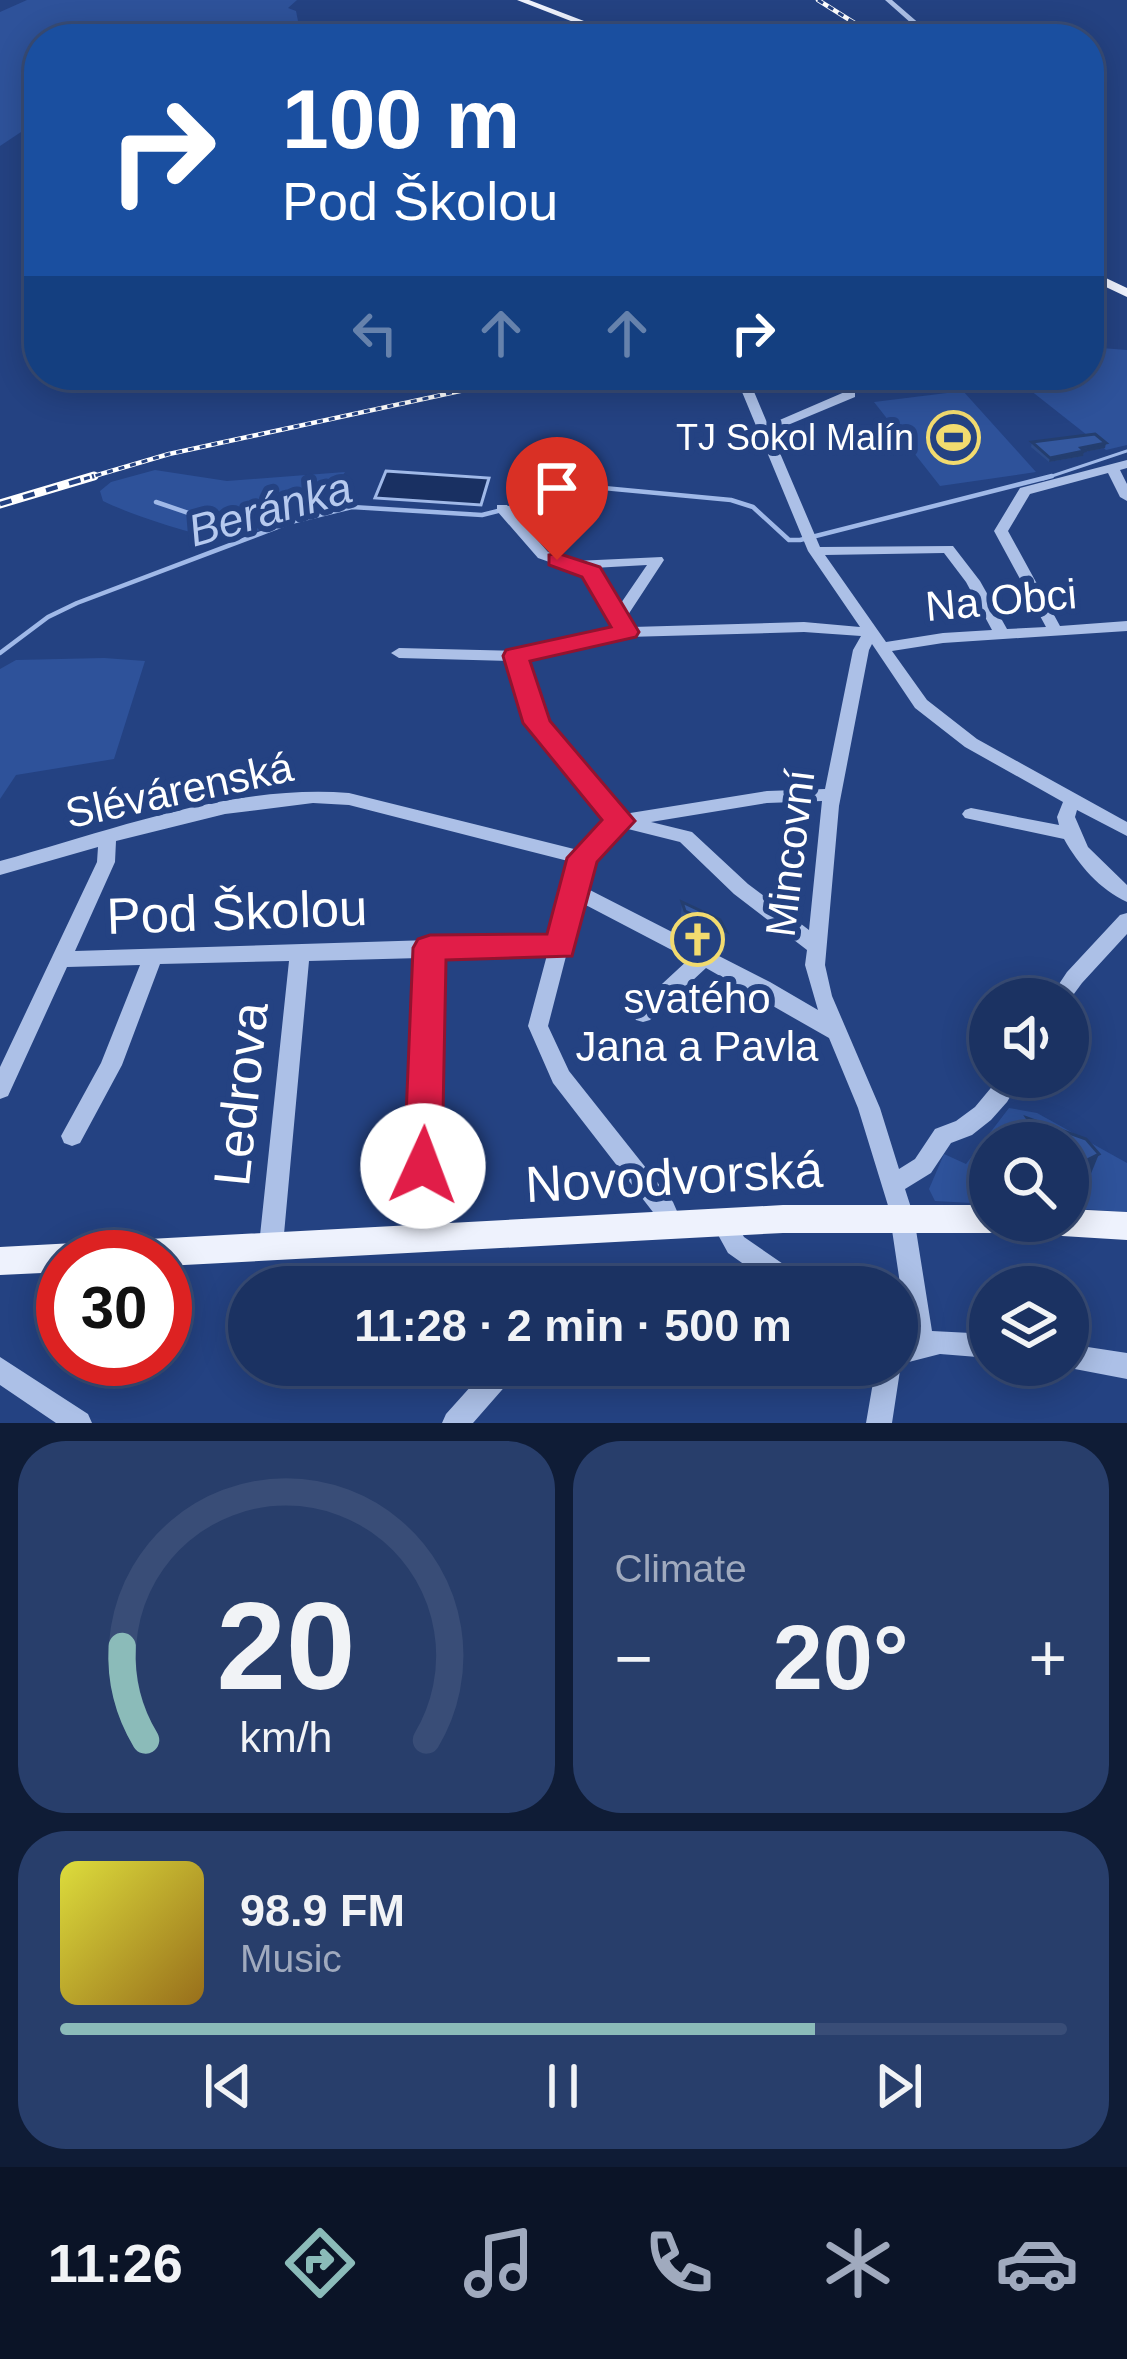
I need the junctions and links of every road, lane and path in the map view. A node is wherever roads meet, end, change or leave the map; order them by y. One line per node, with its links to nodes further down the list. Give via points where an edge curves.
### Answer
1 (521, 0): 3 (main road)
2 (888, 0): 4 (street)
3 (586, 24)
4 (916, 24)
5 (747, 390): 7 (street)
6 (851, 394): 7 (street)
7 (764, 431): 11 (street)
8 (1119, 466): 9 (street); 15 (street, via 1025,491 1001,531)
9 (1127, 497)
10 (505, 512): 12 (street, via 543,555)
11 (811, 542): 16 (street, via 948,549); 17 (street)
12 (575, 564): 13 (street, via 592,572); 13 (street, via 657,560)
13 (622, 626): 17 (street, Na Obci, via 804,627); 19 (street, Na Obci)
14 (1127, 626): 15 (street, Na Obci)
15 (1054, 630): 16 (street, Na Obci)
16 (1000, 634): 17 (street, Na Obci)
17 (876, 640): 20 (street, Mincovní, via 860,650); 21 (street, via 930,715)
18 (399, 653): 19 (street, Na Obci)
19 (516, 656): 23 (street, via 537,723)
20 (832, 795): 23 (street); 33 (street, Mincovní)
21 (1070, 805): 24 (street); 25 (street); 26 (street)
22 (971, 814): 24 (street)
23 (620, 821): 28 (street); 33 (street, via 686,837)
24 (1030, 827): 26 (street)
25 (1127, 830)
26 (1069, 833): 31 (street)
27 (107, 840): 28 (street, Slévárenská, via 225,809 334,796); 29 (street, Slévárenská); 38 (street, via 106,862)
28 (583, 858): 30 (street)
29 (0, 868)
30 (577, 892): 34 (street); 39 (street)
31 (1127, 895)
32 (1127, 920): 40 (street)
33 (815, 946): 42 (street, Mincovní)
34 (560, 947): 35 (street, Pod Školou); 51 (street, via 538,1026 549,1056)
35 (430, 948): 36 (street, Pod Školou); 53 (street)
36 (301, 952): 37 (street, Pod Školou); 54 (street, Ledrova)
37 (153, 957): 38 (street, Pod Školou); 45 (street, via 111,1065)
38 (61, 959): 43 (street)
39 (702, 959): 41 (street); 42 (street)
40 (1072, 978)
41 (643, 1014)
42 (837, 1032): 46 (street, Mincovní)
43 (0, 1090)
44 (999, 1098): 46 (street)
45 (71, 1136)
46 (893, 1184): 49 (street, Mincovní)
47 (969, 1220): 49 (main road, Novodvorská)
48 (723, 1222): 49 (main road, Novodvorská); 51 (main road, Novodvorská); 58 (street, via 736,1245)
49 (903, 1223): 59 (street, Mincovní)
50 (1089, 1224): 52 (main road)
51 (671, 1225): 53 (main road, Novodvorská)
52 (1127, 1226)
53 (421, 1238): 54 (main road, Novodvorská)
54 (271, 1245): 55 (main road, Novodvorská)
55 (192, 1250)
56 (36, 1259): 57 (main road)
57 (0, 1261)
58 (766, 1266)
59 (905, 1266)
60 (969, 1343): 61 (street)
61 (918, 1347)
62 (1089, 1361): 63 (street)
63 (1127, 1366)
64 (0, 1370): 67 (street)
65 (488, 1386): 68 (street)
66 (885, 1386): 69 (street)
67 (79, 1423)
68 (455, 1423)
69 (879, 1423)

